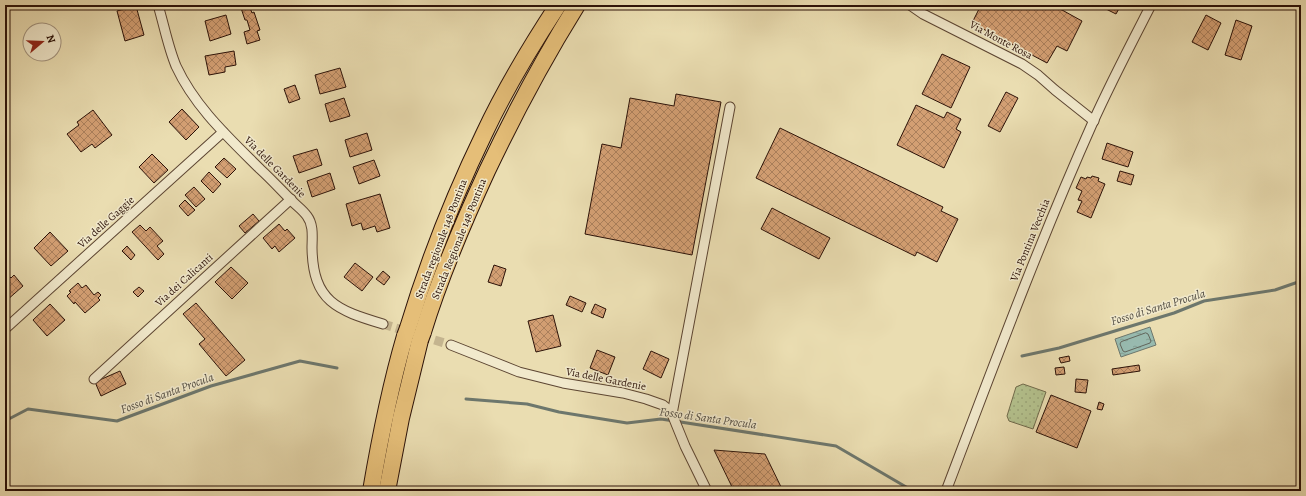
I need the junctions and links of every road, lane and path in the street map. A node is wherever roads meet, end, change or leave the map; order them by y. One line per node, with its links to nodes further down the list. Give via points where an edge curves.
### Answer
1 (158, 5): 8 (street, Via delle Gardenie, via 169,46 181,74 201,107)
2 (558, 5): 15 (highway, Strada regionale 148 Pontina, via 525,58 484,134 440,239 406,332 390,388)
3 (577, 5): 16 (highway, Strada Regionale 148 Pontina, via 522,102 476,194 440,282 422,336)
4 (910, 5): 7 (street, Via Monte Rosa, via 1022,64)
5 (1151, 5): 7 (street, Via Pontina Vecchia)
6 (730, 107): 14 (street)
7 (1094, 121): 18 (street, Via Pontina Vecchia, via 1026,281)
8 (223, 132): 9 (street, Via delle Gardenie); 11 (street, Via delle Gaggie)
9 (290, 199): 10 (street, Via delle Gardenie, via 311,223 312,258 316,279 327,298 341,309); 13 (street, Via dei Calicanti)
10 (383, 324)
11 (5, 329)
12 (451, 346): 14 (street, Via delle Gardenie, via 520,372 652,400 663,405)
13 (94, 379)
14 (672, 414): 17 (street)
15 (371, 491)
16 (386, 491)
17 (707, 491)
18 (946, 491)

